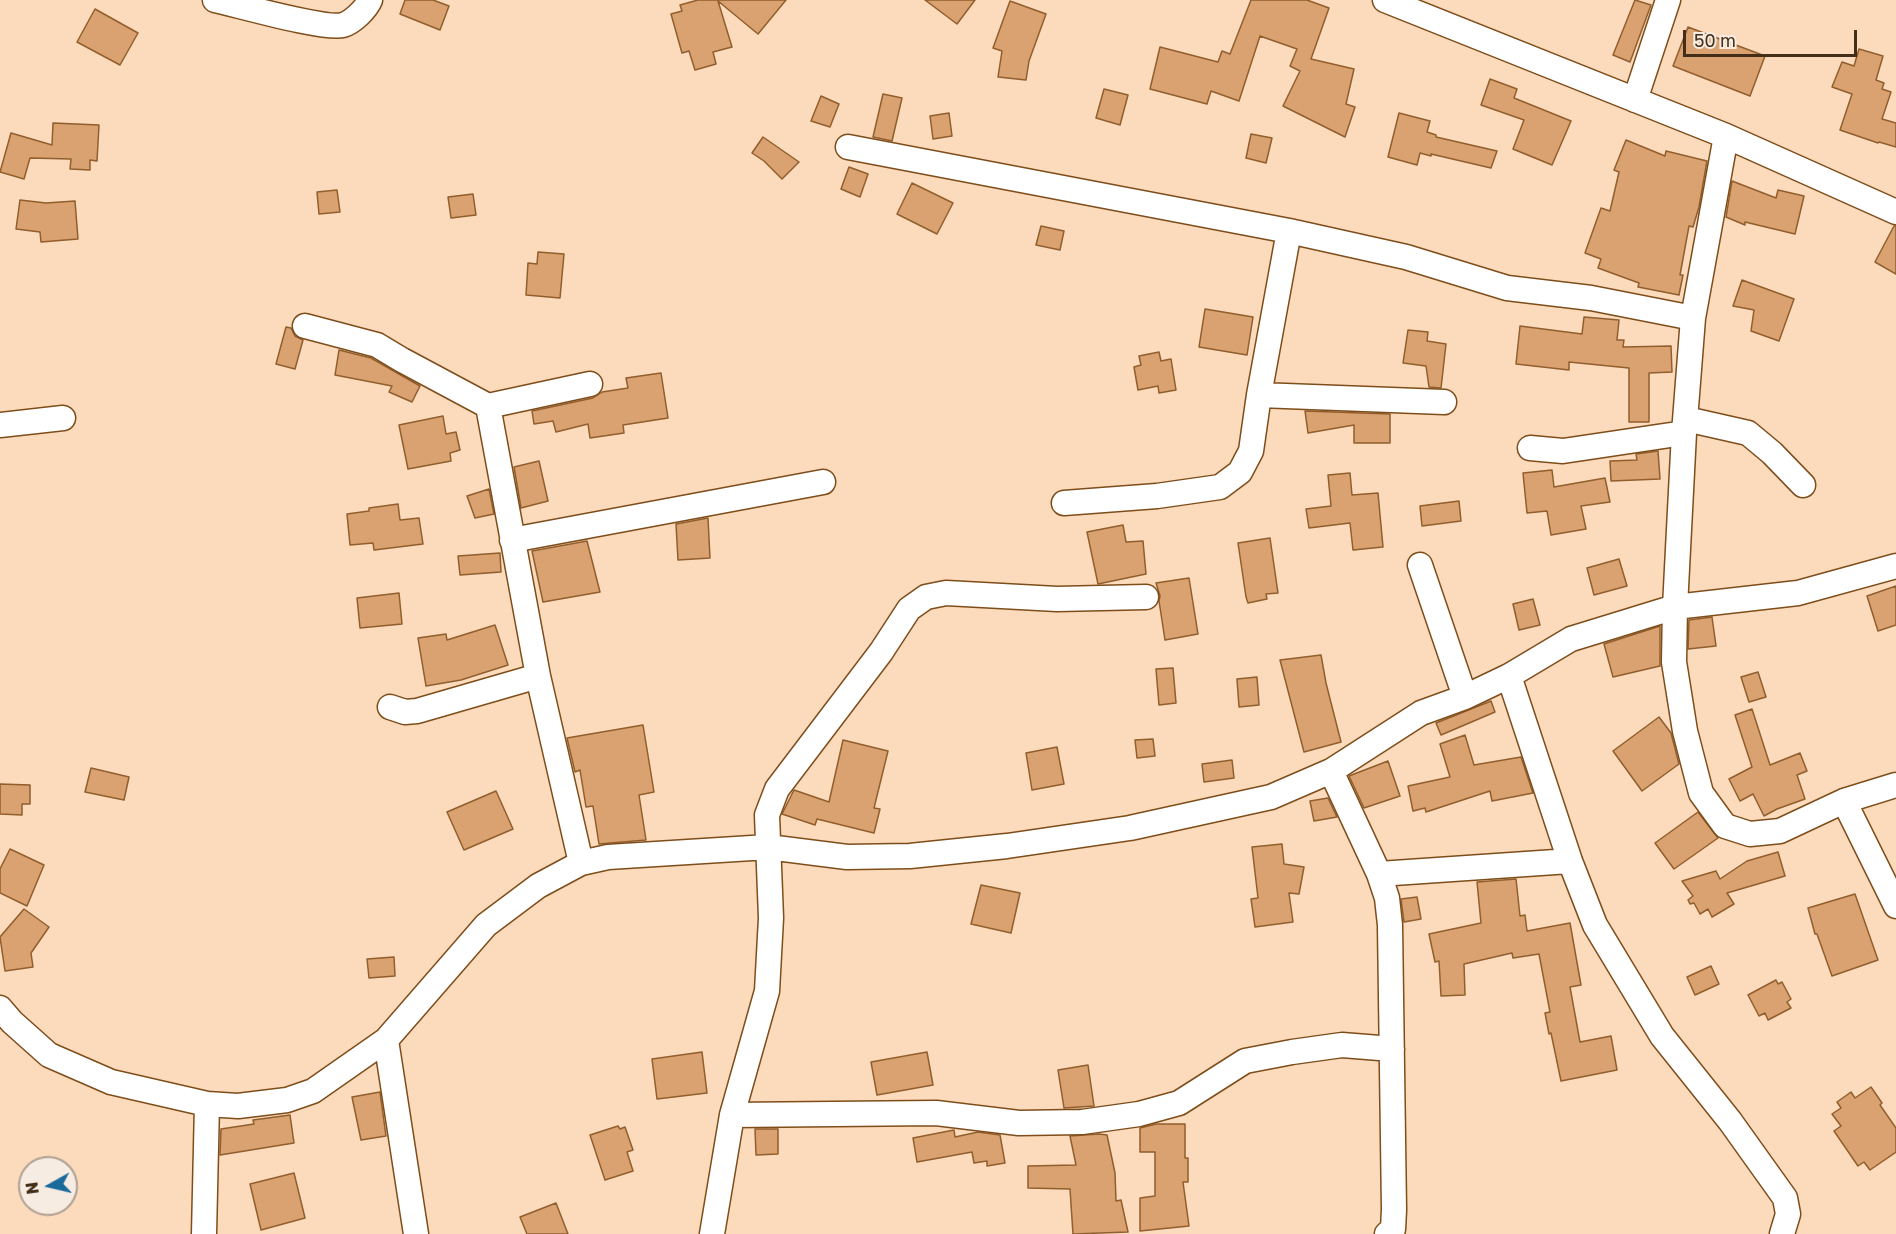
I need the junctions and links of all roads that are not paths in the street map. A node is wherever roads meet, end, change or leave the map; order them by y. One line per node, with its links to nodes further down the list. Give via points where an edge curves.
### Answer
1 (215, 0): 2 (street, via 322,24 343,25)
2 (370, 0)
3 (1385, 0): 5 (street)
4 (1668, 0): 5 (street)
5 (1635, 100): 6 (street)
6 (1726, 136): 8 (street); 10 (street)
7 (848, 147): 9 (street)
8 (1896, 212)
9 (1289, 231): 10 (street, via 1406,257 1507,288 1591,298); 13 (street)
10 (1693, 318): 18 (street)
11 (305, 326): 15 (street, via 377,345)
12 (590, 384): 15 (street)
13 (1259, 394): 14 (street); 22 (street, via 1251,451 1240,472 1220,487)
14 (1444, 402)
15 (488, 406): 23 (street)
16 (63, 418): 17 (street)
17 (0, 425)
18 (1685, 426): 19 (street, via 1563,451); 21 (street, via 1748,433); 27 (street)
19 (1530, 448)
20 (823, 482): 23 (street)
21 (1803, 485)
22 (1064, 503)
23 (512, 540): 28 (street)
24 (1420, 565): 30 (street)
25 (1896, 566): 27 (street, via 1798,593)
26 (1146, 597): 35 (street, via 1057,599 946,593 926,597 909,609 777,789 767,815)
27 (1675, 607): 29 (street, via 1571,639); 34 (street, via 1674,662 1685,731 1701,793 1725,826 1750,834 1780,831)
28 (538, 676): 31 (street, via 417,711); 37 (street)
29 (1509, 676): 30 (street); 36 (street)
30 (1465, 697): 32 (street, via 1421,713)
31 (390, 707)
32 (1331, 771): 35 (street, via 1271,797 1130,828 1007,846 910,856 847,857); 38 (street)
33 (1896, 785): 34 (street)
34 (1844, 801): 39 (street)
35 (768, 848): 37 (street, via 608,857); 44 (street, via 771,918 767,991)
36 (1570, 861): 38 (street); 49 (street, via 1595,925 1662,1036 1785,1198 1788,1214)
37 (581, 863): 41 (street, via 538,886 486,925)
38 (1379, 874): 42 (street, via 1390,925)
39 (1896, 906)
40 (0, 1008): 43 (street, via 49,1055 111,1082)
41 (386, 1040): 43 (street, via 313,1091 287,1100 238,1106); 46 (street)
42 (1392, 1049): 44 (street, via 1342,1045 1245,1061 1179,1103 1139,1114 1082,1122 1019,1123 936,1113); 48 (street, via 1394,1210 1393,1229)
43 (207, 1104): 45 (street)
44 (732, 1115): 47 (street)
45 (204, 1234)
46 (416, 1234)
47 (712, 1234)
48 (1387, 1234)
49 (1782, 1234)

